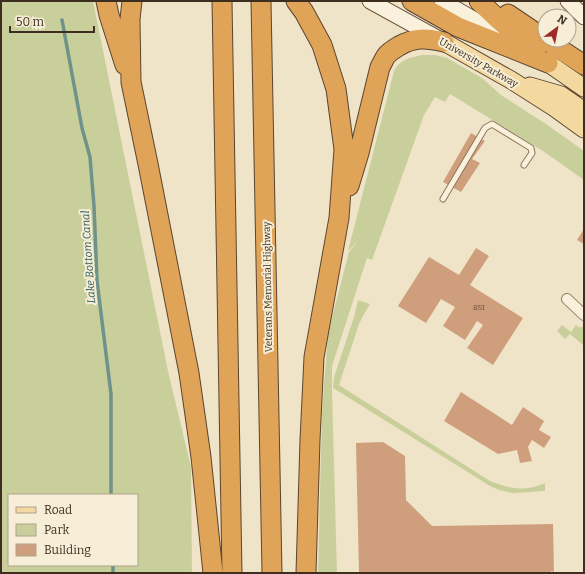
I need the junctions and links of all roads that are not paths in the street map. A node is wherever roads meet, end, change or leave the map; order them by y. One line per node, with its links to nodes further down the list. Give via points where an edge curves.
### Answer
1 (106, 1): 19 (highway)
2 (132, 1): 19 (highway)
3 (222, 1): 29 (highway)
4 (262, 1): 30 (highway, Veterans Memorial Highway)
5 (296, 1): 25 (highway, via 322,45 336,89 344,149)
6 (370, 1): 14 (main road, University Parkway)
7 (412, 1): 16 (highway, via 458,27)
8 (442, 1): 16 (main road)
9 (479, 1): 16 (highway)
10 (492, 1): 13 (highway)
11 (568, 1): 12 (main road)
12 (584, 17)
13 (537, 34)
14 (444, 42): 18 (main road, University Parkway); 25 (highway, via 417,39 406,42 387,56 380,67 359,153)
15 (558, 48): 17 (highway)
16 (548, 63): 20 (main road)
17 (584, 65)
18 (511, 80): 21 (main road, via 561,95); 22 (main road, University Parkway)
19 (131, 82): 28 (highway, via 189,373 202,457)
20 (584, 88)
21 (584, 111)
22 (584, 128)
23 (524, 165): 24 (lane, via 532,153 531,148 492,124 485,128)
24 (443, 199)
25 (339, 218): 31 (highway, via 314,357)
26 (567, 299): 27 (street)
27 (584, 315)
28 (213, 573)
29 (232, 573)
30 (272, 573)
31 (306, 573)

